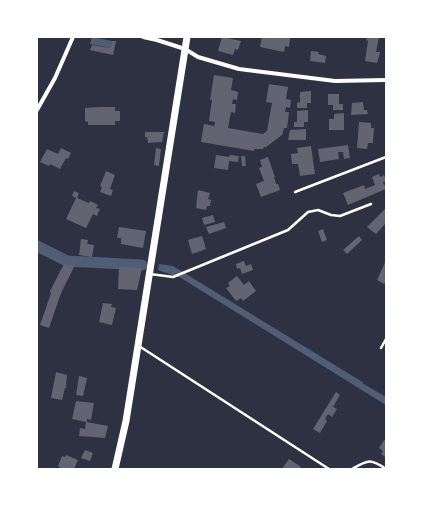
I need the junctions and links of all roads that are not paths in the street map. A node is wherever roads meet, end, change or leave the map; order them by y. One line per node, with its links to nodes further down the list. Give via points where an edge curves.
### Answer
1 (73, 37): 6 (street)
2 (143, 37): 4 (street)
3 (187, 37): 4 (main road)
4 (185, 49): 5 (street, via 198,57 239,69 335,81); 10 (main road)
5 (386, 80)
6 (37, 110)
7 (386, 157): 8 (lane)
8 (296, 192)
9 (371, 204): 10 (lane, via 340,216 318,210 308,212 288,230 173,277)
10 (149, 274): 12 (main road)
11 (386, 339): 13 (lane)
12 (138, 345): 14 (main road, via 126,421); 15 (lane)
13 (381, 348)
14 (115, 469)
15 (328, 469)
16 (352, 469): 17 (lane, via 367,461 377,463)
17 (386, 469)

